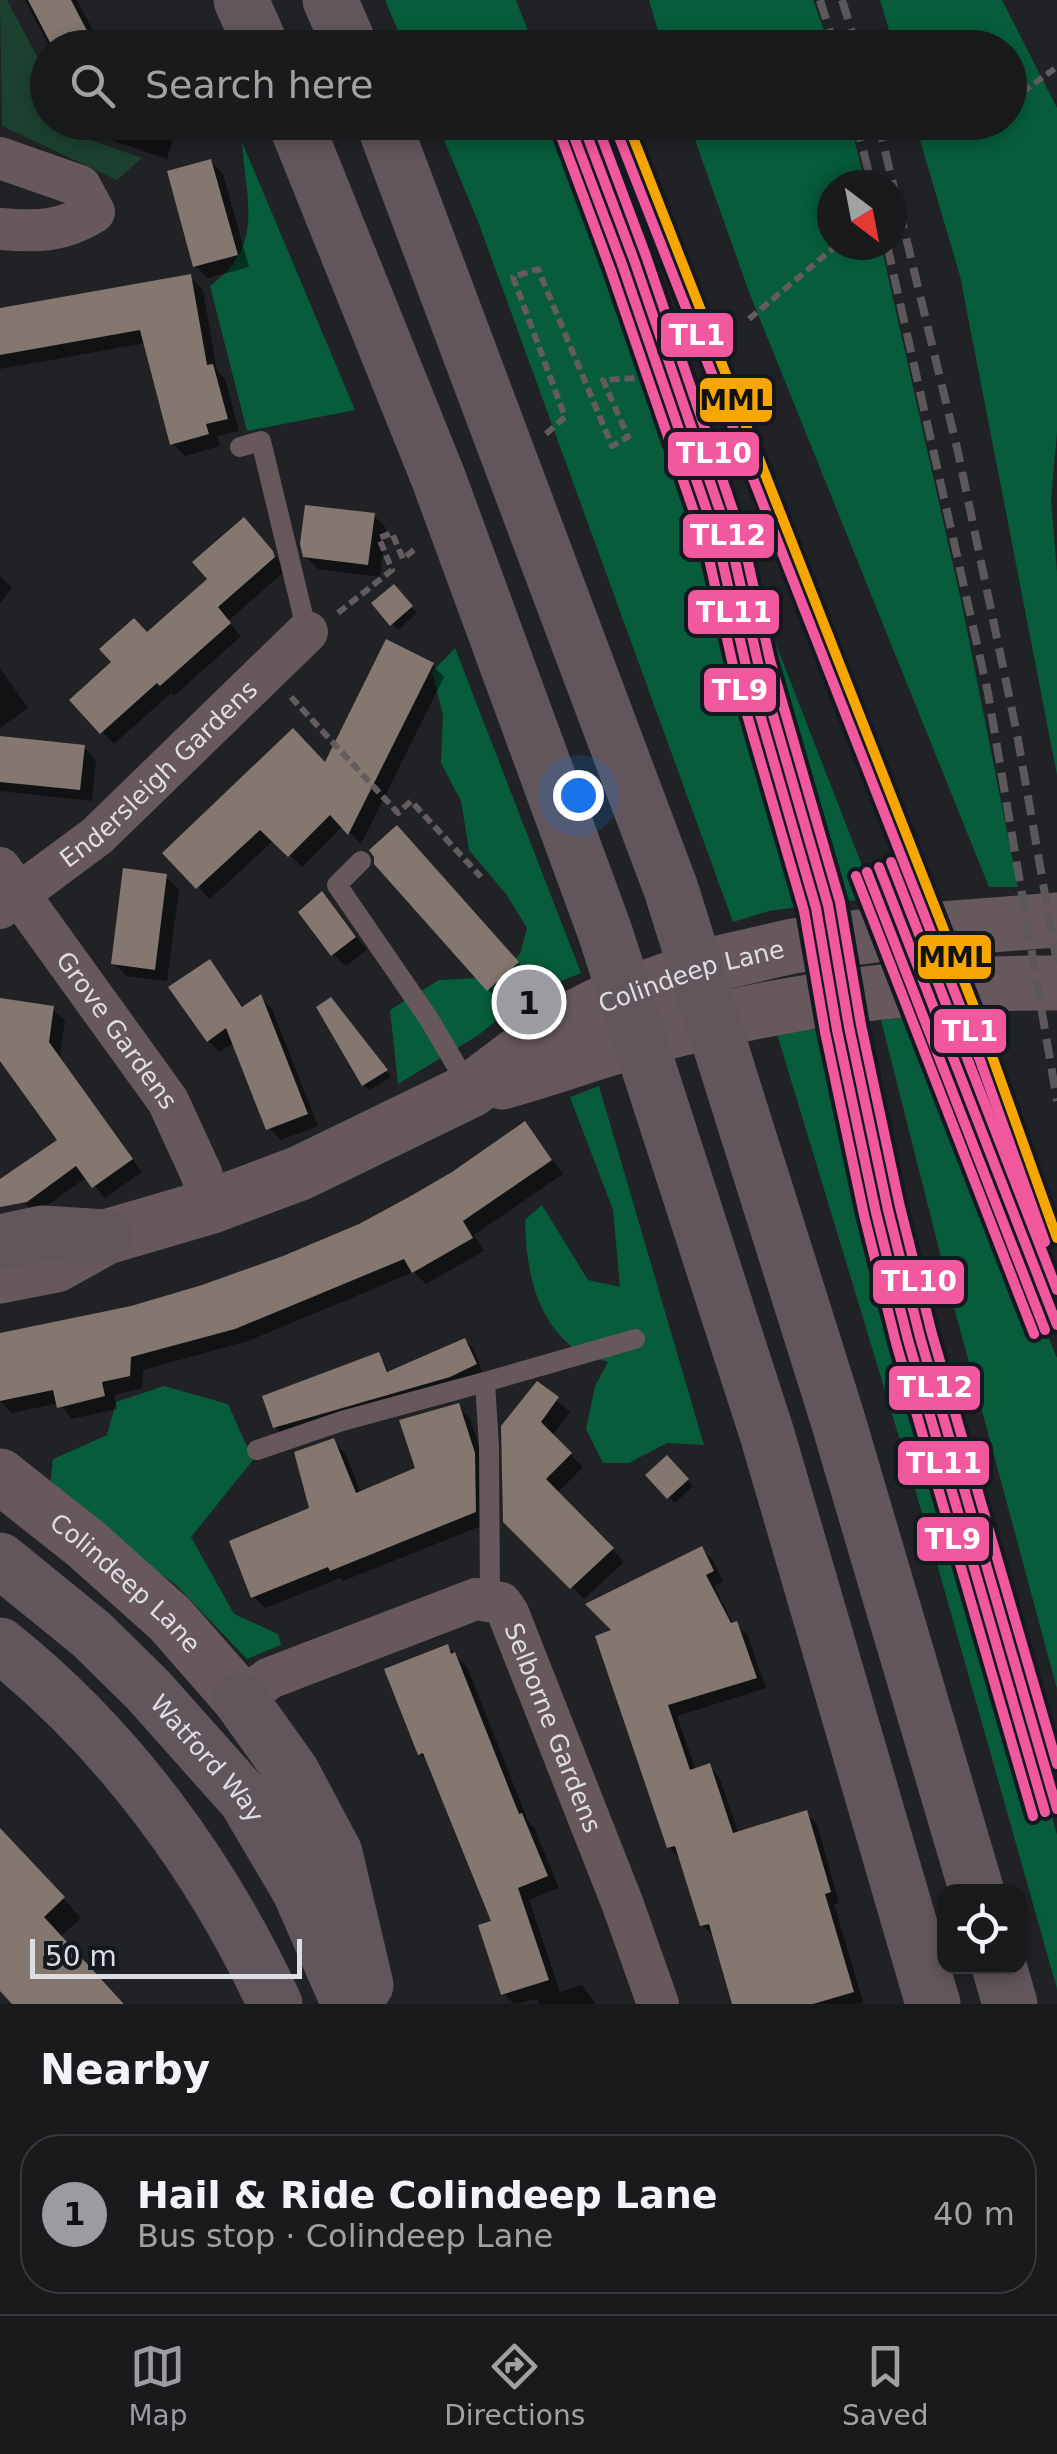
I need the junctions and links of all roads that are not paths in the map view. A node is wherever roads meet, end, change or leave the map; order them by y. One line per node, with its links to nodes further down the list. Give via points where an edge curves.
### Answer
1 (242, 0): 3 (highway)
2 (330, 0): 4 (highway)
3 (254, 30)
4 (343, 30)
5 (302, 140): 35 (highway, via 438,477 605,932 767,1434)
6 (389, 140): 29 (highway, via 671,890)
7 (0, 158): 8 (street, via 80,186 94,212 73,226)
8 (0, 229)
9 (240, 447): 10 (lane, via 261,440)
10 (307, 632): 12 (street, Endersleigh Gardens, via 96,836)
11 (361, 861): 16 (lane, via 337,885)
12 (6, 890): 17 (street, Grove Gardens, via 168,1100)
13 (1057, 920): 15 (main road, Colindeep Lane, via 890,933 706,966 601,1004)
14 (1057, 983): 15 (main road, Colindeep Lane, via 811,1000)
15 (559, 1047): 16 (main road, Colindeep Lane)
16 (471, 1090): 17 (main road, Colindeep Lane, via 300,1174)
17 (212, 1206): 18 (main road, Colindeep Lane)
18 (106, 1237): 19 (highway, via 42,1233); 20 (main road, Colindeep Lane, via 56,1265)
19 (0, 1242)
20 (0, 1276)
21 (635, 1339): 22 (lane)
22 (486, 1382): 23 (lane); 26 (lane)
23 (257, 1450)
24 (0, 1476): 28 (main road, Colindeep Lane, via 170,1619)
25 (0, 1560): 32 (highway, Watford Way, via 91,1634 246,1800 298,1890)
26 (490, 1599): 28 (street, Selborne Gardens, via 476,1598 270,1678); 34 (street, Selborne Gardens, via 508,1613)
27 (0, 1646): 31 (highway, via 84,1721 172,1827)
28 (240, 1699): 33 (highway, via 292,1772 335,1853)
29 (975, 1884)
30 (1001, 1974): 36 (highway)
31 (276, 2004)
32 (349, 2004)
33 (370, 2004)
34 (658, 2004)
35 (933, 2004)
36 (1010, 2004)

